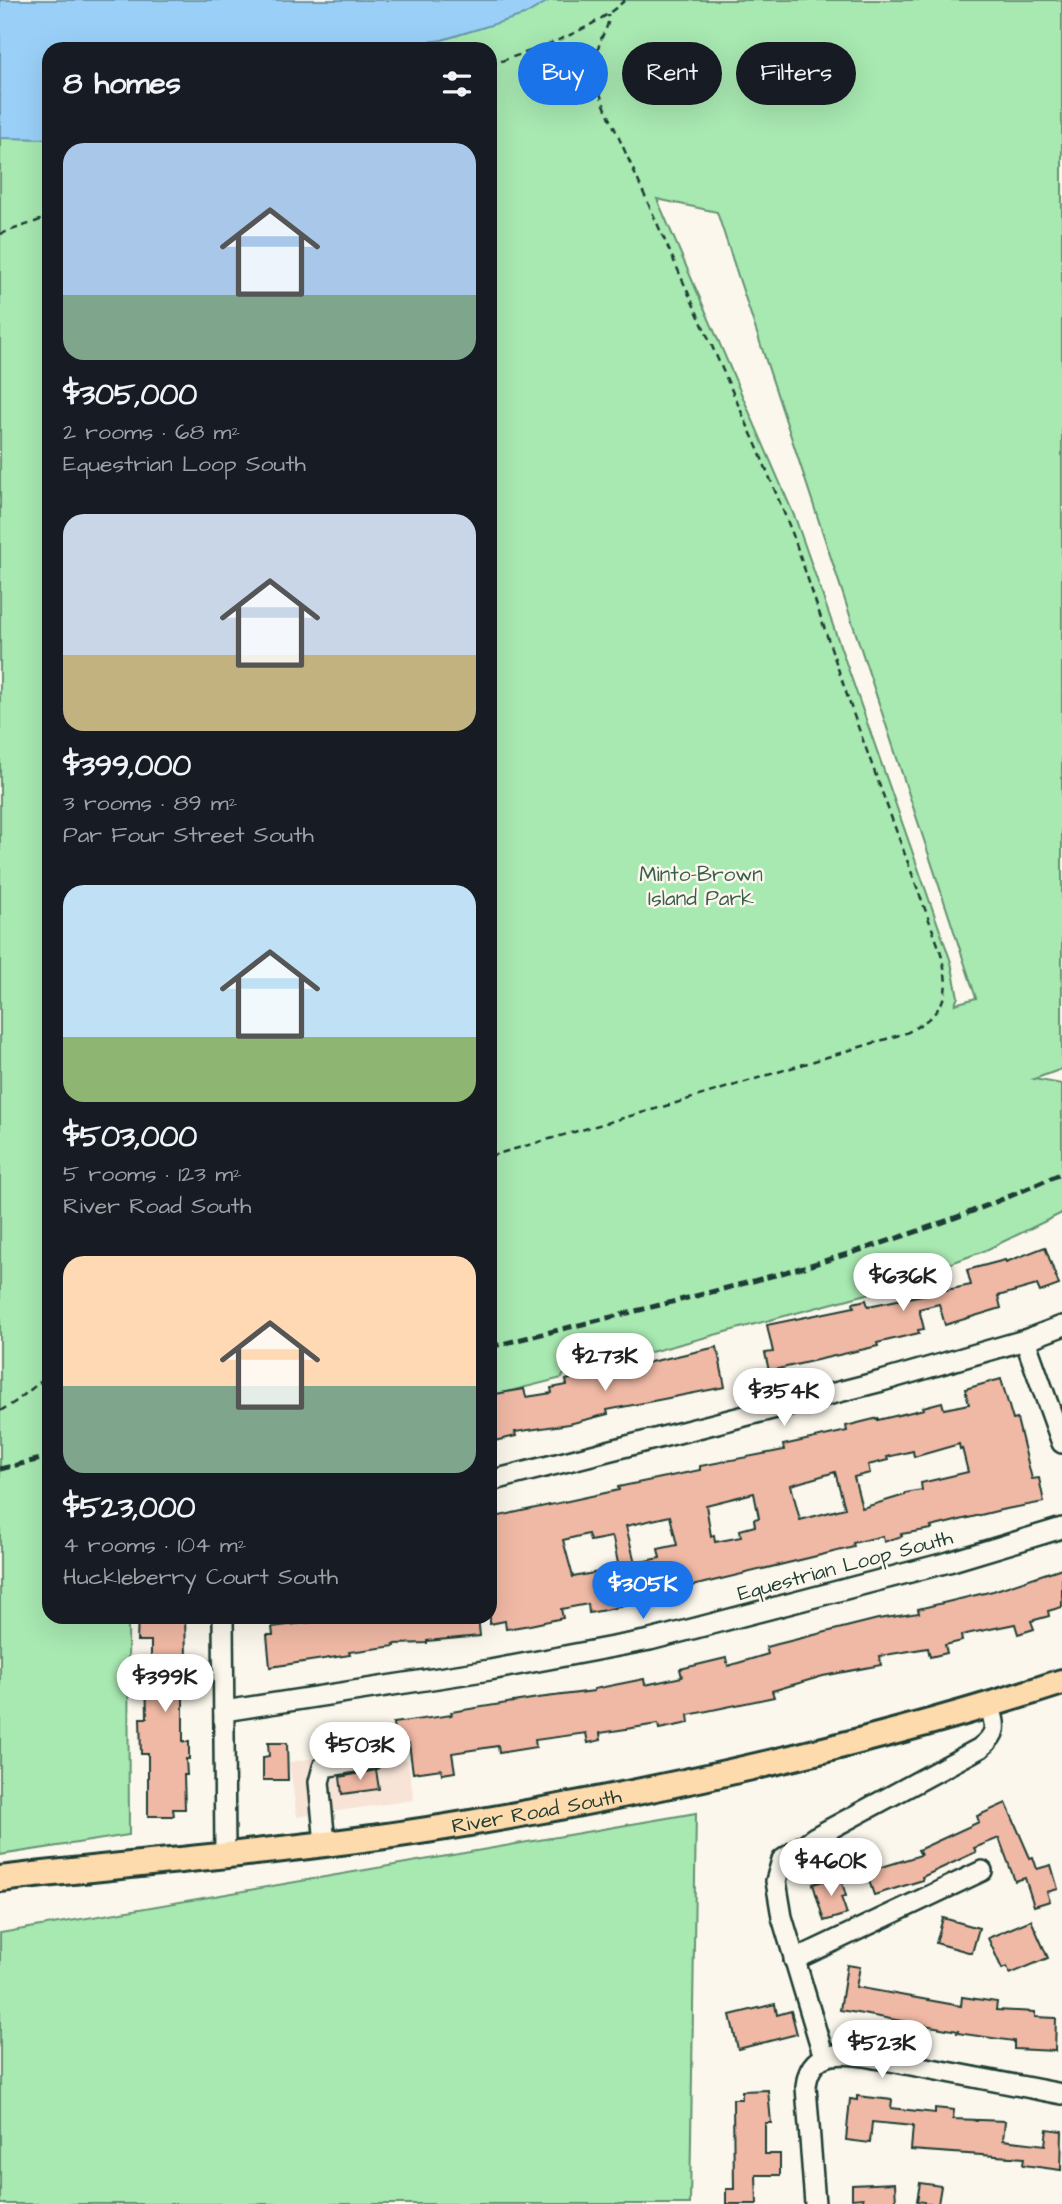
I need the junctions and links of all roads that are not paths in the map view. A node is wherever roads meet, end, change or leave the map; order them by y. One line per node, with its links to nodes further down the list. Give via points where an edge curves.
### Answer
1 (1062, 1326): 2 (street)
2 (1025, 1340): 3 (street); 4 (street, via 760,1414)
3 (1062, 1443)
4 (497, 1479)
5 (1062, 1528): 9 (street, Equestrian Loop South, via 962,1559 650,1640)
6 (223, 1624): 9 (street)
7 (1062, 1682): 8 (main road, River Road South)
8 (989, 1704): 11 (main road, River Road South, via 689,1780 464,1824); 15 (street, via 995,1731 980,1748 815,1837 782,1860 776,1881)
9 (224, 1711): 12 (street)
10 (372, 1759): 11 (street, via 323,1767 319,1782)
11 (325, 1843): 12 (main road, River Road South)
12 (225, 1854): 14 (main road, River Road South)
13 (982, 1871): 15 (street)
14 (0, 1879)
15 (794, 1960): 16 (street)
16 (824, 2057): 17 (street, via 840,2053 864,2056); 18 (street, via 807,2073 806,2087)
17 (1062, 2094)
18 (815, 2204)

